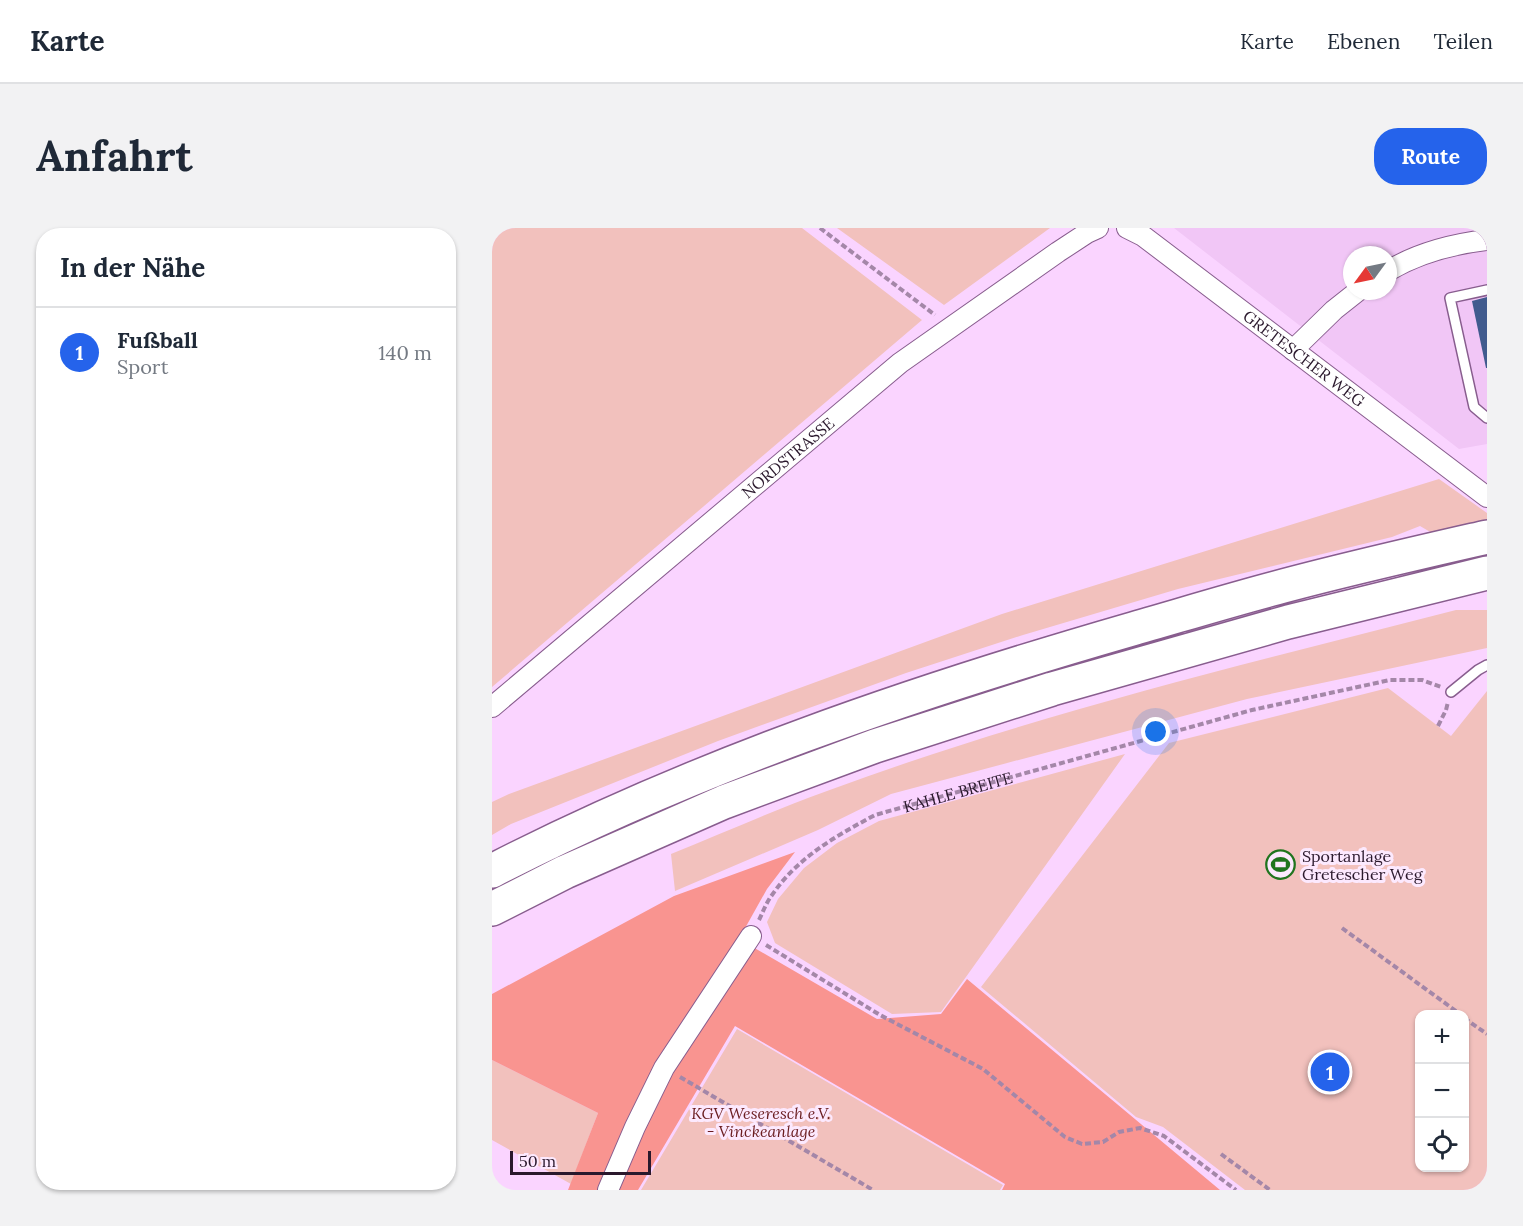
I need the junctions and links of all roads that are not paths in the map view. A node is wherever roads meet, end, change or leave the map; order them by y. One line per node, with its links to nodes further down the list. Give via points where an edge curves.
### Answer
1 (1098, 228): 14 (street, NORDSTRASSE, via 900,363)
2 (1127, 228): 7 (street, GRETESCHER WEG, via 1143,236)
3 (1487, 240): 4 (street, via 1435,250)
4 (1397, 266)
5 (1487, 290): 8 (lane, via 1450,298 1474,407)
6 (1347, 300): 7 (street)
7 (1293, 350): 9 (street, GRETESCHER WEG)
8 (1487, 418)
9 (1484, 491)
10 (1480, 538): 15 (highway, via 1265,591 1040,656 861,714 709,772 548,842)
11 (1487, 573): 16 (highway, via 1288,622 1074,683 875,746 724,802 564,872)
12 (1487, 665): 13 (lane)
13 (1451, 692)
14 (492, 707)
15 (492, 871)
16 (492, 909)
17 (752, 936): 18 (street, via 664,1068)
18 (608, 1190)

